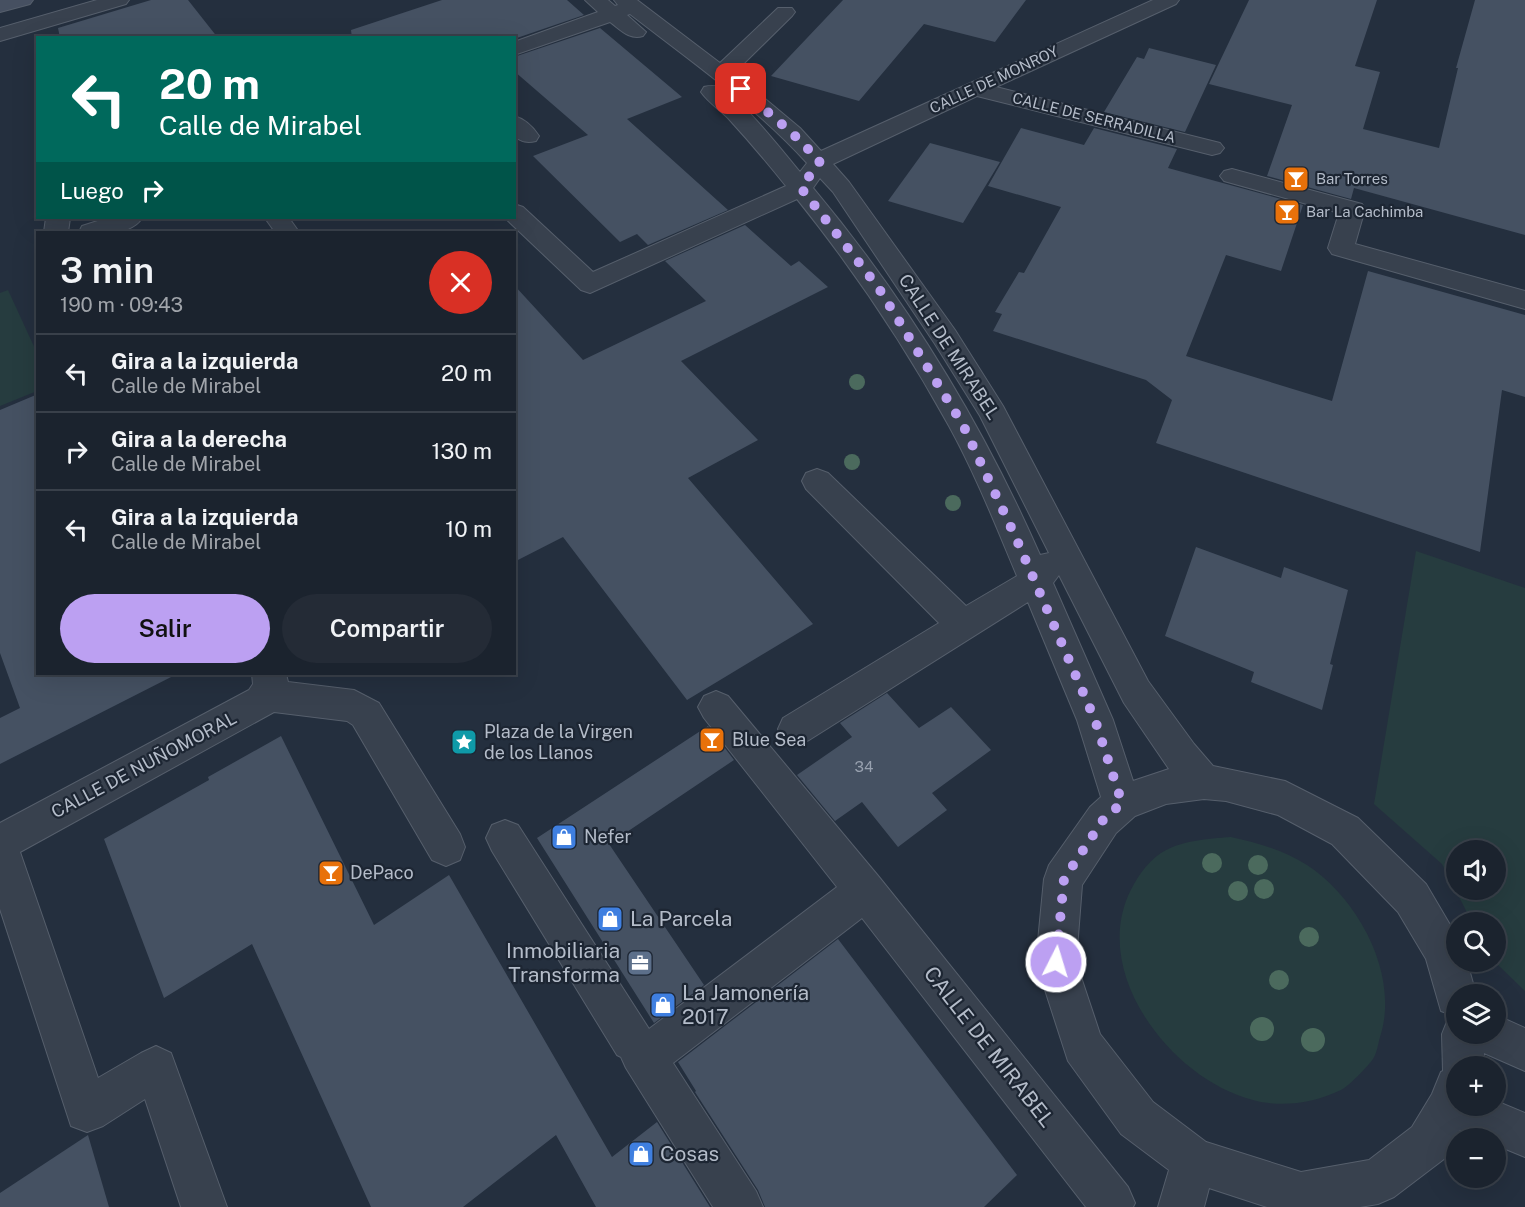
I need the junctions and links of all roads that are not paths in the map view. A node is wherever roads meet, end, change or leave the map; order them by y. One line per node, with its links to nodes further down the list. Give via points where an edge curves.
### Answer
1 (23, 0): 5 (main road)
2 (119, 0): 7 (street)
3 (1169, 0): 11 (street, CALLE DE MONROY)
4 (616, 5): 9 (street); 10 (street, CALLE DE MIRABEL); 15 (street, CALLE DE MIRABEL, via 728,105)
5 (0, 6)
6 (785, 12): 10 (street)
7 (49, 30): 8 (street)
8 (0, 35)
9 (516, 48)
10 (721, 74): 13 (street, CALLE DE MIRABEL)
11 (976, 88): 12 (street, CALLE DE SERRADILLA); 13 (street, CALLE DE MONROY)
12 (1212, 148)
13 (820, 161): 15 (street); 21 (street, CALLE DE MIRABEL, via 993,412)
14 (1232, 176): 19 (street, via 1353,209 1341,248)
15 (801, 188): 16 (street, via 590,284); 22 (street, CALLE DE MIRABEL, via 878,287 963,425)
16 (516, 214)
17 (127, 219): 18 (street)
18 (94, 231)
19 (1525, 300)
20 (817, 481): 23 (street)
21 (1060, 543): 22 (street, via 1047,569); 27 (street, CALLE DE MIRABEL, via 1136,692)
22 (1035, 580): 23 (street); 28 (street, CALLE DE MIRABEL, via 1095,720)
23 (963, 625): 26 (street)
24 (268, 684): 30 (street, CALLE DE NUÑOMORAL, via 261,701); 31 (street, via 354,706 366,714)
25 (716, 707): 33 (street, CALLE DE MIRABEL)
26 (796, 729)
27 (1204, 782): 28 (street, via 1166,787); 34 (street, via 1285,799 1345,831 1412,898 1444,952)
28 (1122, 803): 41 (street, via 1103,820 1064,879 1056,962 1083,1046 1137,1118)
29 (505, 838): 36 (street)
30 (0, 843)
31 (446, 847)
32 (0, 850): 43 (street, via 87,1110 156,1068)
33 (865, 891): 36 (street); 42 (street, CALLE DE MIRABEL)
34 (1453, 984)
35 (1506, 1041): 37 (street)
36 (639, 1050): 44 (street)
37 (1525, 1050)
38 (1446, 1108): 41 (street, via 1428,1143 1378,1181 1301,1195)
39 (1499, 1116): 40 (street)
40 (1525, 1135)
41 (1194, 1161): 45 (street)
42 (1112, 1203)
43 (204, 1207)
44 (740, 1207)
45 (1181, 1207)

